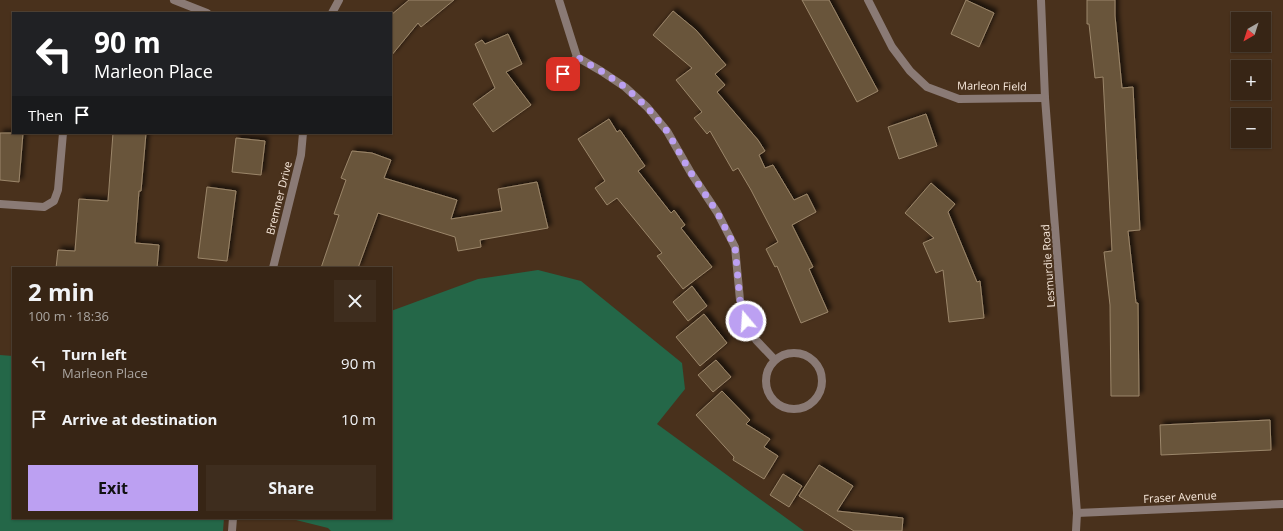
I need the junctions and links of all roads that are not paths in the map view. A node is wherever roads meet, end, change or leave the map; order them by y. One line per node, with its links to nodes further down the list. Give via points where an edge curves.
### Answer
1 (174, 0): 6 (street)
2 (339, 0): 7 (street)
3 (559, 0): 8 (street)
4 (868, 0): 10 (street, Marleon Field, via 892,47 910,71 927,87 959,99)
5 (1041, 0): 10 (street, Lesmurdie Road)
6 (204, 12)
7 (333, 12)
8 (577, 57): 9 (street); 15 (street, via 625,87 647,107 667,131 717,212 735,247 740,300 746,321 756,340)
9 (555, 82)
10 (1045, 98): 17 (street, Lesmurdie Road)
11 (63, 134): 13 (street, via 58,190 54,201 44,207)
12 (303, 134): 14 (street, Bremner Drive, via 301,155)
13 (0, 204)
14 (273, 267)
15 (775, 360): 15 (street, via 792,352 810,357 822,372 823,382 816,399 801,409 783,407 775,402 766,385 769,367)
16 (1283, 504): 17 (street, Fraser Avenue)
17 (1077, 513): 20 (street, Lesmurdie Road)
18 (233, 519): 19 (street)
19 (232, 531)
20 (1076, 531)

